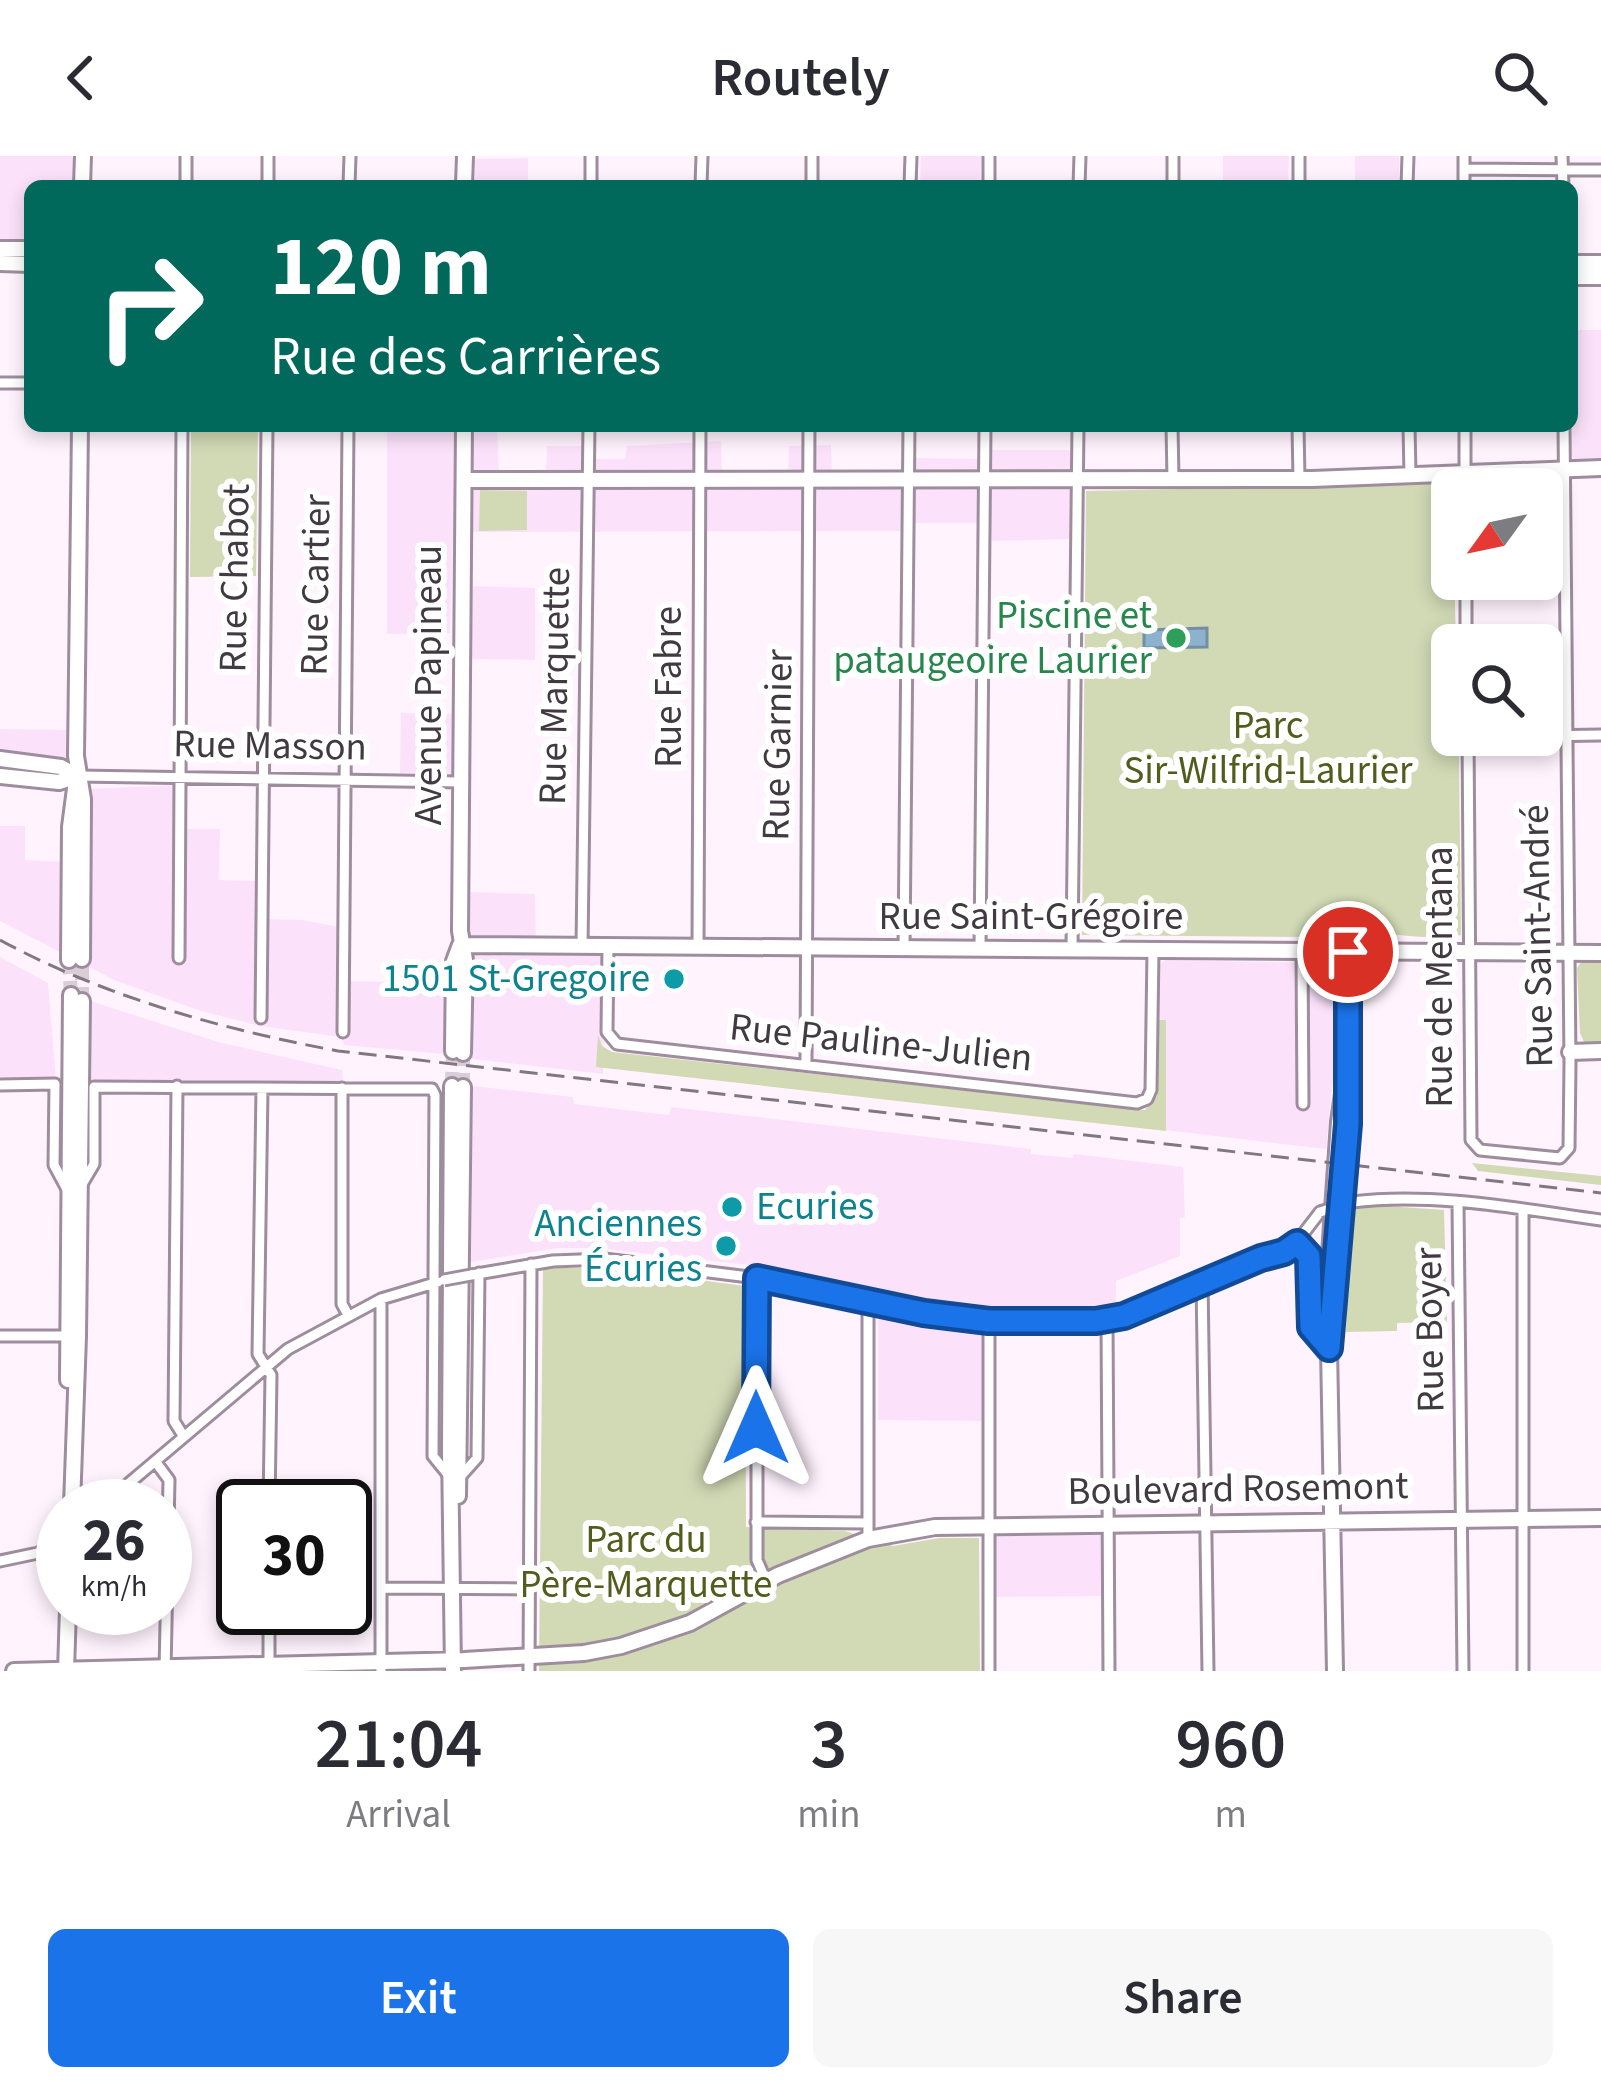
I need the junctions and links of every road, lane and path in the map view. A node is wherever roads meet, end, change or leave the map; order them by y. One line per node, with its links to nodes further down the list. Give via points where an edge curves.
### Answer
1 (1464, 156): 3 (street)
2 (1562, 156): 4 (street)
3 (1464, 169): 4 (street); 6 (street)
4 (1563, 170): 5 (street); 7 (street)
5 (1601, 170)
6 (1464, 180)
7 (1563, 180)
8 (80, 432): 42 (main road)
9 (182, 432): 44 (street)
10 (267, 432): 45 (street, Rue Chabot)
11 (348, 432): 46 (street, Rue Cartier)
12 (464, 432): 34 (main road, Avenue Papineau)
13 (589, 432): 30 (street, Rue Marquette)
14 (700, 432): 31 (street, Rue Fabre)
15 (809, 432): 32 (street, Rue Garnier)
16 (909, 432): 36 (street)
17 (986, 432): 35 (street)
18 (1078, 432): 37 (street)
19 (1172, 432): 33 (street)
20 (1298, 432): 29 (street)
21 (1408, 432): 27 (street)
22 (1465, 432): 24 (street)
23 (1564, 432): 26 (street, Rue Saint-André)
24 (1465, 468)
25 (1601, 468): 26 (main road)
26 (1564, 470): 39 (street, Rue Saint-André)
27 (1410, 475): 28 (main road); 29 (main road)
28 (1431, 477)
29 (1299, 478): 33 (main road)
30 (588, 479): 31 (main road); 34 (main road); 49 (street, Rue Marquette)
31 (699, 479): 32 (main road); 51 (street, Rue Fabre)
32 (810, 479): 36 (main road); 55 (street, Rue Garnier)
33 (1173, 479): 37 (main road)
34 (464, 480): 47 (main road, Avenue Papineau)
35 (985, 480): 36 (main road); 37 (main road); 54 (street)
36 (909, 481): 53 (street)
37 (1076, 481): 52 (street)
38 (1601, 735): 39 (street)
39 (1566, 736): 60 (street, Rue Saint-André)
40 (1468, 756): 59 (street, Rue de Mentana)
41 (0, 759): 42 (main road, Rue Masson)
42 (77, 776): 43 (main road, Rue Masson); 44 (street, Rue Masson); 63 (main road, via 70,827)
43 (4, 778)
44 (180, 778): 45 (street, Rue Masson); 62 (street)
45 (263, 780): 46 (street, Rue Masson); 65 (street, Rue Chabot)
46 (345, 781): 47 (street, Rue Masson); 66 (street, Rue Cartier)
47 (461, 782): 48 (main road, Avenue Papineau)
48 (460, 945): 49 (main road, Rue Saint-Grégoire); 68 (main road, Avenue Papineau)
49 (581, 947): 50 (main road, Rue Saint-Grégoire)
50 (608, 947): 51 (main road, Rue Saint-Grégoire); 70 (street, Rue Pauline-Julien, via 610,1040)
51 (698, 948): 55 (main road, Rue Saint-Grégoire)
52 (1072, 948): 54 (main road, Rue Saint-Grégoire); 56 (main road, Rue Saint-Grégoire)
53 (904, 949): 54 (main road, Rue Saint-Grégoire); 55 (main road, Rue Saint-Grégoire)
54 (980, 949)
55 (806, 950): 70 (street, Rue Garnier)
56 (1153, 950): 57 (main road, Rue Saint-Grégoire); 70 (street, Rue Pauline-Julien, via 1151,1090 1137,1103)
57 (1302, 952): 58 (main road, Rue Saint-Grégoire); 76 (street)
58 (1348, 952): 59 (main road, Rue Saint-Grégoire); 95 (main road)
59 (1471, 953): 60 (main road, Rue Saint-Grégoire); 77 (street, Rue de Mentana, via 1474,1146)
60 (1568, 953): 61 (main road, Rue Saint-Grégoire); 69 (street, Rue Saint-André)
61 (1601, 953)
62 (178, 958)
63 (76, 960)
64 (76, 998): 78 (main road)
65 (261, 1018)
66 (343, 1032)
67 (1601, 1051): 69 (main road)
68 (458, 1052)
69 (1570, 1052): 77 (street, Rue Saint-André)
70 (806, 1064)
71 (0, 1084): 78 (street, via 55,1084 54,1166)
72 (177, 1086): 75 (street); 78 (street, via 94,1087 94,1164); 97 (street, via 174,1420)
73 (458, 1087): 99 (main road)
74 (342, 1088): 75 (street); 86 (street, via 432,1089); 90 (street)
75 (262, 1089): 96 (street, via 258,1354)
76 (1303, 1104)
77 (1565, 1156)
78 (74, 1189): 94 (main road)
79 (1458, 1204): 80 (street); 82 (street, bridge, via 1352,1202 1320,1212); 106 (street, Rue Boyer)
80 (1522, 1210): 81 (street); 104 (street)
81 (1601, 1220)
82 (1297, 1243): 87 (street); 95 (street, via 1309,1256 1311,1327)
83 (531, 1264): 84 (street); 85 (street, via 605,1259); 118 (street)
84 (475, 1274): 86 (street, bridge); 99 (street, via 477,1458)
85 (757, 1278): 89 (street); 108 (street)
86 (438, 1282): 88 (street); 99 (street, via 433,1456)
87 (1202, 1282): 91 (street); 107 (street)
88 (381, 1299): 90 (street); 116 (street)
89 (868, 1301): 92 (street); 109 (street)
90 (348, 1315): 96 (street)
91 (1107, 1320): 92 (street); 110 (street)
92 (989, 1321): 111 (street)
93 (0, 1336): 94 (street)
94 (73, 1336): 100 (main road)
95 (1329, 1348): 105 (main road)
96 (266, 1366): 97 (street); 102 (street)
97 (184, 1437): 98 (street)
98 (155, 1461): 101 (street); 124 (street, via 169,1480)
99 (455, 1478): 117 (main road)
100 (73, 1479)
101 (134, 1479)
102 (269, 1479)
103 (1601, 1518): 104 (main road, Boulevard Rosemont)
104 (1522, 1519): 106 (main road, Boulevard Rosemont); 133 (street)
105 (1333, 1520): 106 (main road, Boulevard Rosemont); 107 (main road, Boulevard Rosemont); 131 (main road)
106 (1462, 1520): 132 (street, Rue Boyer)
107 (1206, 1521): 110 (main road, Boulevard Rosemont); 130 (street)
108 (756, 1522): 109 (street); 115 (street)
109 (866, 1522): 112 (street)
110 (1109, 1523): 111 (main road, Boulevard Rosemont); 129 (street)
111 (989, 1526): 112 (main road, Boulevard Rosemont); 128 (street)
112 (873, 1538): 115 (main road, Boulevard Rosemont)
113 (36, 1553): 114 (street)
114 (0, 1562)
115 (766, 1581): 121 (main road, Boulevard Rosemont, via 650,1638)
116 (381, 1588): 117 (street); 122 (street)
117 (453, 1588): 118 (street); 123 (main road)
118 (530, 1589): 121 (street)
119 (67, 1635): 126 (main road)
120 (269, 1635): 125 (street)
121 (529, 1664): 123 (main road, Boulevard Rosemont)
122 (381, 1666): 123 (main road, Boulevard Rosemont); 125 (main road, Boulevard Rosemont)
123 (453, 1666)
124 (165, 1668): 125 (main road, Boulevard Rosemont); 126 (main road, Boulevard Rosemont)
125 (268, 1668)
126 (66, 1670): 127 (main road, Boulevard Rosemont)
127 (14, 1671)
128 (989, 1671)
129 (1109, 1671)
130 (1208, 1671)
131 (1335, 1671)
132 (1463, 1671)
133 (1522, 1671)

